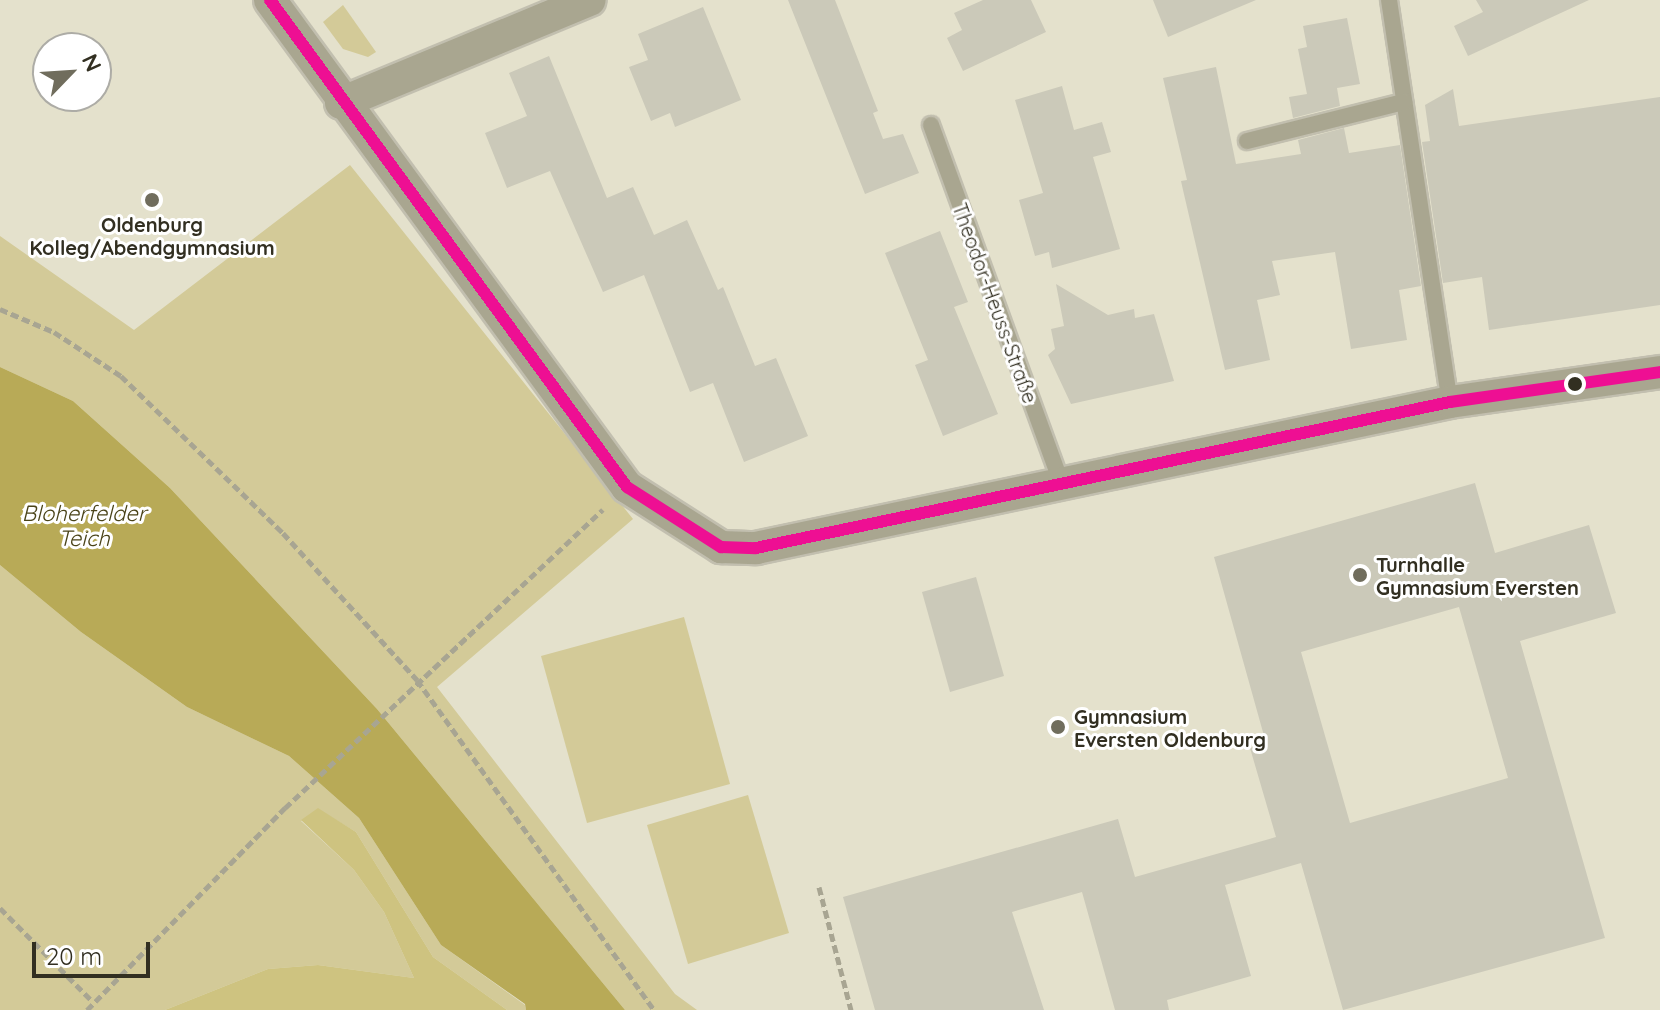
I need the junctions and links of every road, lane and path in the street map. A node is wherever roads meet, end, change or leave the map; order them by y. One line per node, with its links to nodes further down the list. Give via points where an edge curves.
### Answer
1 (270, 0): 5 (street)
2 (590, 0): 5 (street)
3 (1389, 0): 4 (lane)
4 (1404, 102): 7 (lane); 10 (lane)
5 (341, 103): 12 (street)
6 (931, 125): 11 (lane, Theodor-Heuss-Straße)
7 (1247, 141)
8 (0, 309): 13 (path, via 54,332 150,402 283,533)
9 (1660, 372): 10 (street)
10 (1450, 402): 11 (street)
11 (1060, 480): 12 (street, via 756,548 721,547)
12 (627, 487): 13 (path)
13 (417, 680): 16 (path); 18 (path)
14 (819, 887): 19 (path)
15 (0, 908): 16 (path)
16 (93, 1002): 17 (path)
17 (87, 1010)
18 (654, 1010)
19 (851, 1010)

